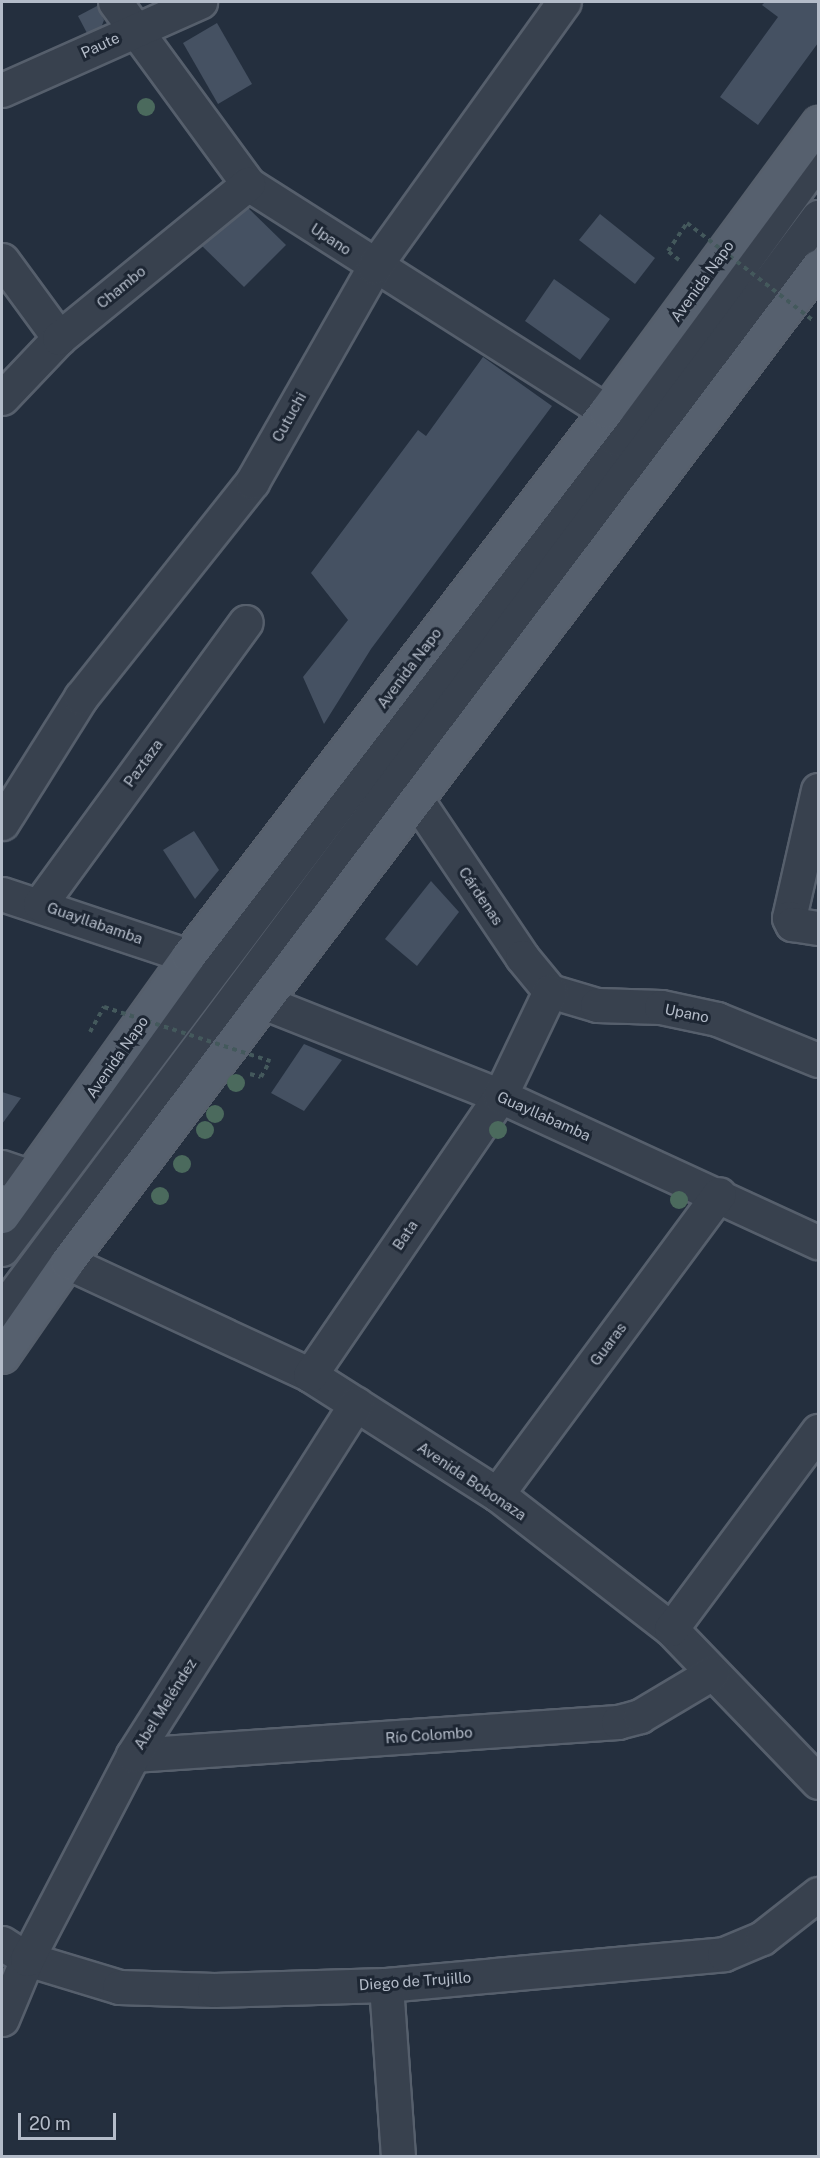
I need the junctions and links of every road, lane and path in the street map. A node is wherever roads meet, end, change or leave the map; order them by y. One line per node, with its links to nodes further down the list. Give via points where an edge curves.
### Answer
1 (115, 2): 4 (street, Upano)
2 (200, 2): 4 (street, Paute)
3 (564, 2): 13 (street, Cutuchi)
4 (134, 29): 5 (street, Paute); 8 (street, Upano)
5 (2, 90)
6 (819, 123): 17 (main road, Avenida Napo)
7 (819, 159): 36 (street, via 616,438)
8 (248, 184): 13 (street, Upano); 15 (street, Chambo)
9 (819, 217): 38 (street)
10 (668, 252): 14 (path, bridge, via 687,223)
11 (2, 260): 15 (street)
12 (819, 266): 20 (main road)
13 (374, 267): 17 (street, Upano); 21 (street, Cutuchi, via 252,482 81,697)
14 (814, 321)
15 (59, 338): 16 (street, Chambo)
16 (2, 398)
17 (606, 411): 25 (main road, Avenida Napo)
18 (246, 622): 23 (street, Paztaza)
19 (819, 790): 24 (street, via 789,918 792,924)
20 (416, 799): 26 (street, Cárdenas, via 522,957); 27 (main road)
21 (2, 823)
22 (2, 894): 23 (street, Guayllabamba)
23 (40, 904): 25 (street, Guayllabamba)
24 (819, 928)
25 (189, 956): 32 (main road, Avenida Napo)
26 (550, 991): 29 (street, Upano, via 597,1005 662,1007 717,1019); 31 (street)
27 (263, 1002): 31 (street, Guayllabamba); 37 (main road)
28 (88, 1036): 30 (path, bridge, via 104,1007 270,1061)
29 (819, 1060)
30 (261, 1077)
31 (500, 1096): 33 (street, Guayllabamba); 40 (street, Bata)
32 (16, 1172): 34 (main road, Avenida Napo)
33 (719, 1194): 35 (street, Guayllabamba); 43 (street, Guaras)
34 (2, 1216)
35 (819, 1242)
36 (2, 1249)
37 (67, 1262): 39 (main road); 40 (street, Avenida Bobonaza)
38 (2, 1310)
39 (2, 1356)
40 (310, 1375): 41 (street, Avenida Bobonaza)
41 (356, 1404): 43 (street, Avenida Bobonaza); 46 (street, Abel Meléndez)
42 (819, 1431): 44 (street)
43 (497, 1494): 44 (street, Avenida Bobonaza)
44 (671, 1629): 45 (street, Avenida Bobonaza)
45 (712, 1673): 46 (street, Río Colombo, via 640,1716 618,1722); 47 (street, Avenida Bobonaza)
46 (133, 1755): 49 (street, Abel Meléndez)
47 (819, 1782)
48 (819, 1894): 50 (street, Diego de Trujillo, via 762,1938 724,1954)
49 (14, 1951): 50 (street, Diego de Trujillo, via 119,1987 214,1990); 51 (street, Abel Meléndez)
50 (386, 1985): 52 (street)
51 (2, 2019)
52 (398, 2157)

